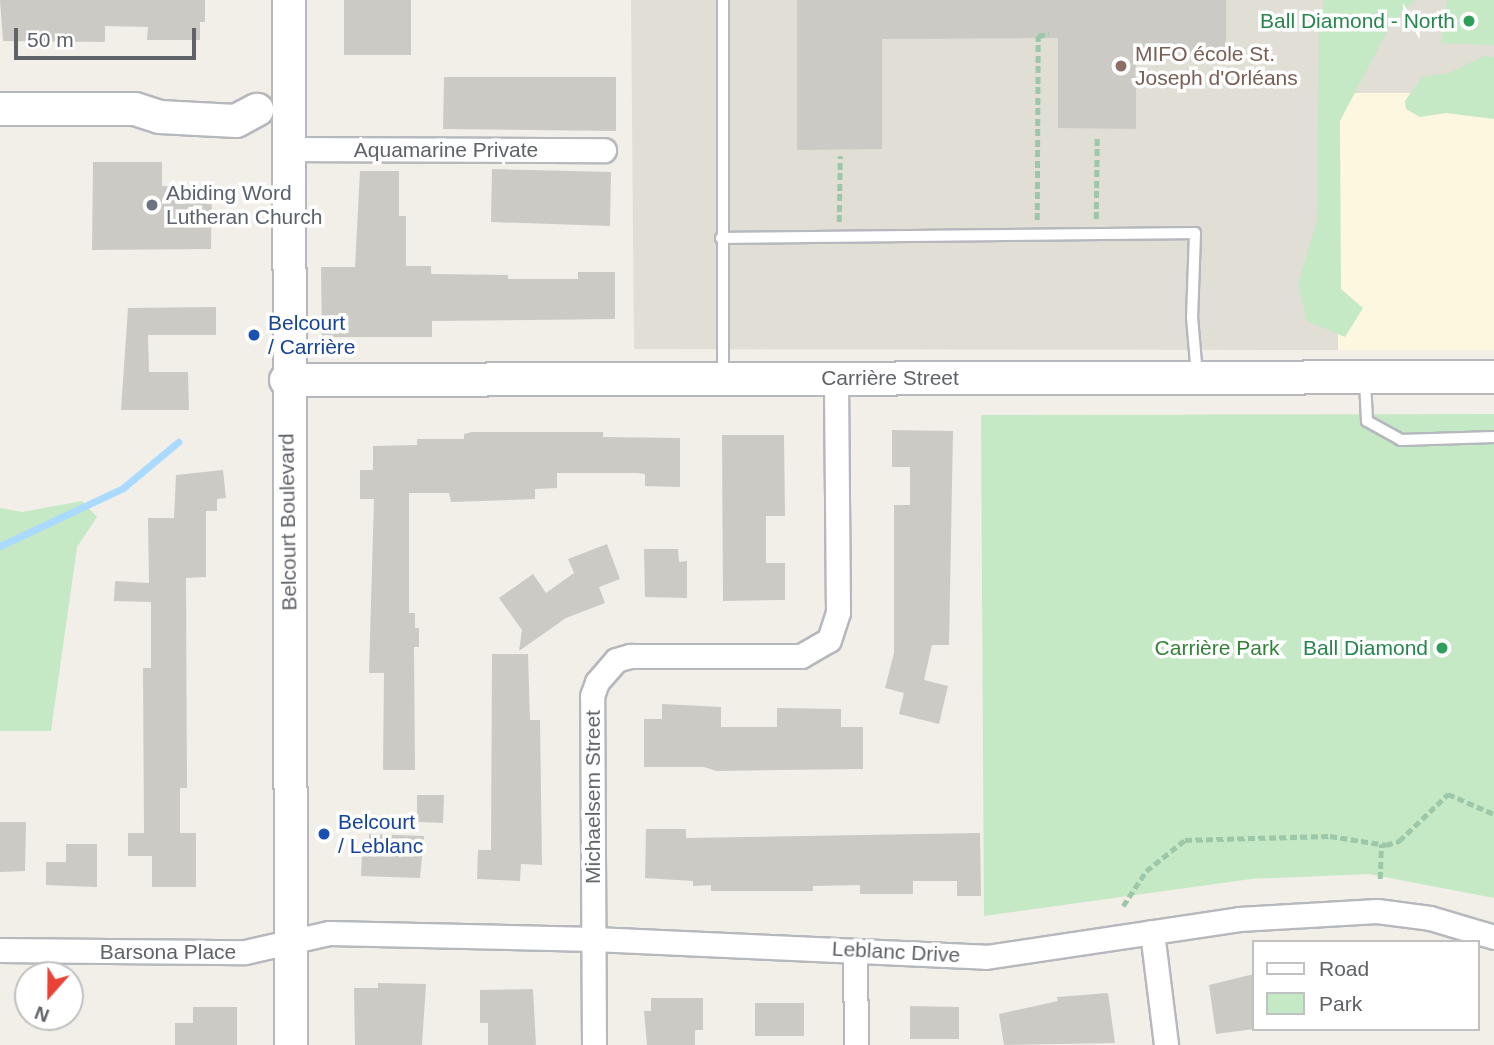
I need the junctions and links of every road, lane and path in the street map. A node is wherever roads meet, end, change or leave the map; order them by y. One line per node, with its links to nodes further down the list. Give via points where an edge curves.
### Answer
1 (289, 0): 5 (street, Belcourt Boulevard)
2 (723, 0): 13 (lane)
3 (1049, 34): 11 (path, via 1038,36)
4 (0, 109): 5 (street, via 135,109 160,117 236,121)
5 (272, 110): 7 (street, Belcourt Boulevard)
6 (1097, 135): 10 (path)
7 (288, 149): 8 (street, Aquamarine Private); 18 (street, Belcourt Boulevard)
8 (604, 150)
9 (840, 156): 12 (path)
10 (1095, 234): 11 (lane); 17 (lane, via 1195,233 1192,317)
11 (1036, 235): 12 (lane)
12 (839, 236): 13 (lane)
13 (721, 237): 19 (lane)
14 (1365, 376): 15 (street, Carrière Street); 17 (street, Carrière Street); 20 (lane, via 1367,421 1401,440)
15 (1494, 377)
16 (836, 378): 17 (street, Carrière Street); 19 (street, Carrière Street); 27 (street, Michaelsem Street, via 835,628 823,645 801,656 630,656 606,670 592,696)
17 (1198, 378)
18 (286, 380): 19 (street, Carrière Street); 28 (street, Belcourt Boulevard)
19 (723, 380)
20 (1494, 437)
21 (1494, 814): 22 (path, via 1448,794 1399,842)
22 (1381, 844): 23 (path); 24 (path, via 1329,836 1185,840 1146,871)
23 (1380, 879)
24 (1123, 906)
25 (1152, 932): 26 (street, Leblanc Drive, via 1239,919 1377,911 1430,918); 30 (street, Leblanc Drive, via 986,957); 34 (street)
26 (1494, 937)
27 (594, 939): 28 (street, Leblanc Drive, via 329,933); 30 (street, Leblanc Drive); 32 (street, Michaelsem Street)
28 (292, 942): 29 (street, Barsona Place, via 244,952); 31 (street, Belcourt Boulevard)
29 (0, 950)
30 (855, 951): 33 (street)
31 (291, 1045)
32 (594, 1045)
33 (856, 1045)
34 (1166, 1045)

